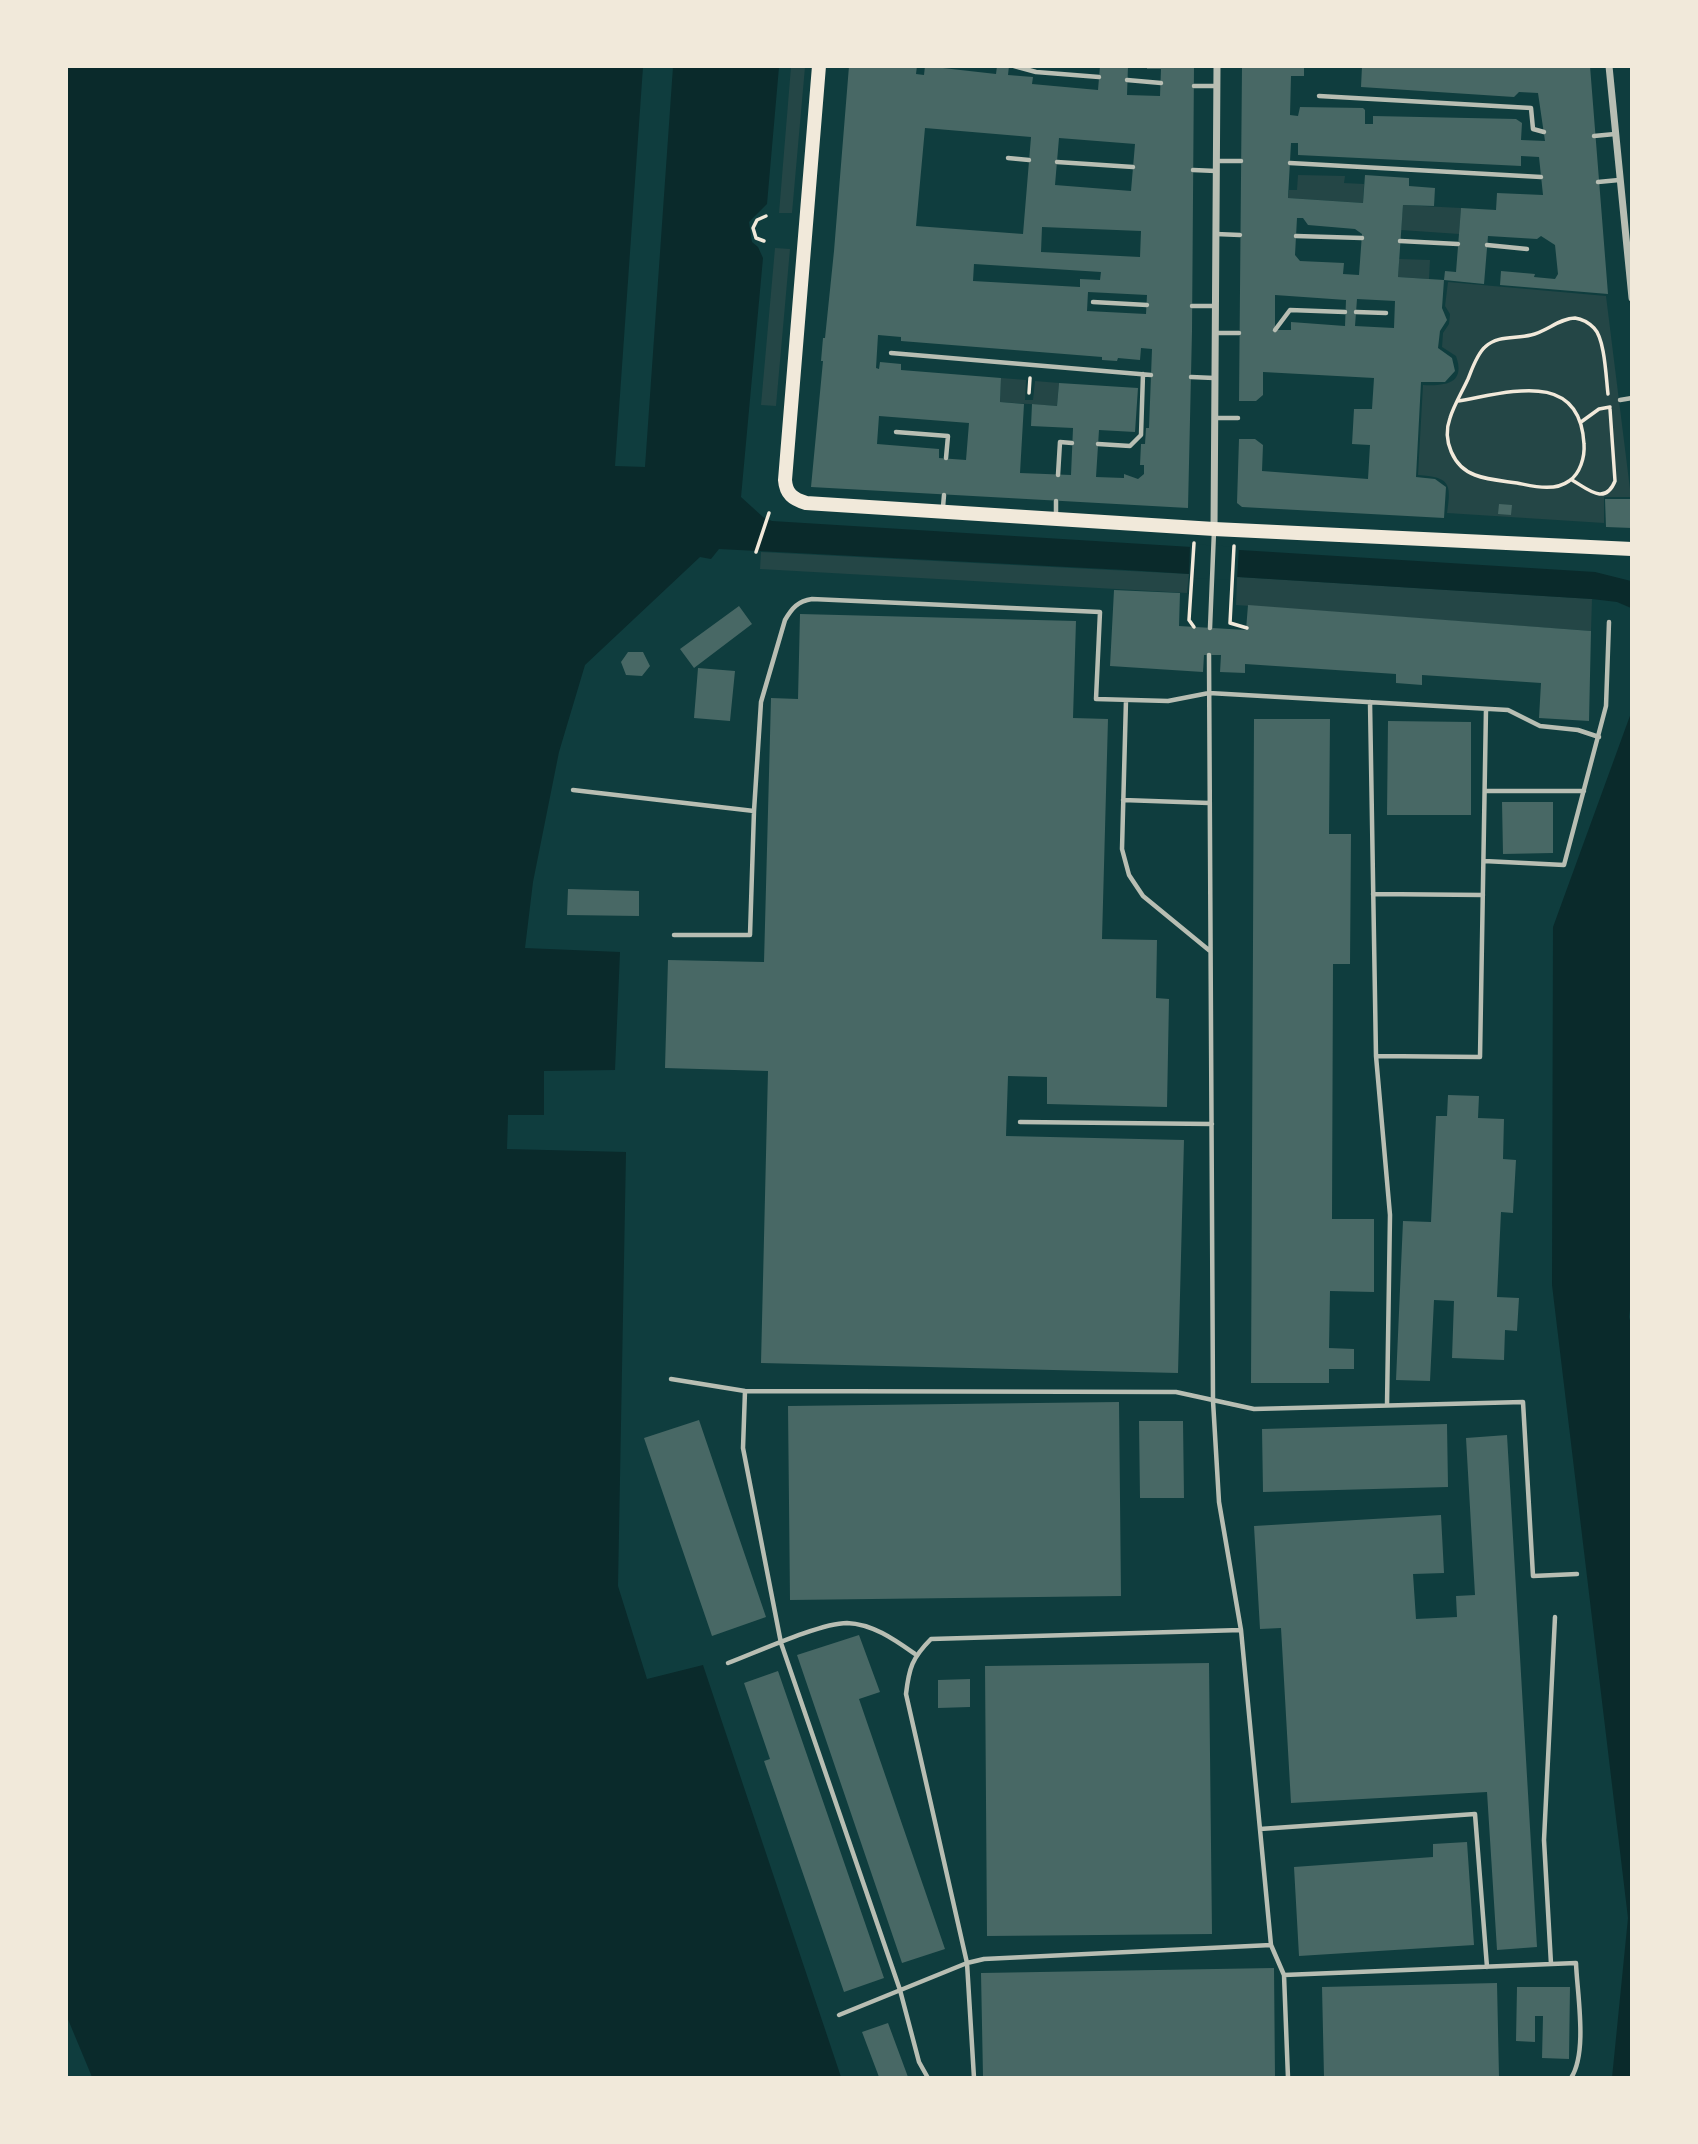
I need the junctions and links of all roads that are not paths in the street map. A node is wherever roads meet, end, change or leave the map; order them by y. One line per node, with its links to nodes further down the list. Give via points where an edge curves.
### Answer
1 (819, 66): 62 (main road, via 787,490 806,503)
2 (1014, 66): 5 (lane)
3 (1217, 66): 9 (street)
4 (1609, 66): 12 (street)
5 (1099, 77)
6 (1127, 80): 7 (lane)
7 (1161, 83)
8 (1194, 86): 9 (lane)
9 (1217, 86): 16 (street)
10 (1319, 96): 11 (lane, via 1531,108 1534,130)
11 (1544, 132)
12 (1615, 134): 13 (lane); 24 (street)
13 (1594, 136)
14 (1008, 158): 15 (lane)
15 (1029, 160)
16 (1216, 161): 17 (lane); 22 (street)
17 (1241, 161)
18 (1057, 162): 20 (lane)
19 (1290, 163): 23 (lane)
20 (1133, 167)
21 (1193, 170): 22 (lane)
22 (1216, 171): 26 (street)
23 (1541, 177)
24 (1619, 180): 25 (lane); 34 (street)
25 (1598, 182)
26 (1216, 234): 27 (lane); 39 (street)
27 (1240, 235)
28 (1296, 236): 29 (lane)
29 (1362, 239)
30 (1400, 240): 31 (lane)
31 (1458, 244)
32 (1487, 245): 33 (lane)
33 (1527, 249)
34 (1630, 270): 35 (street)
35 (1632, 298)
36 (1093, 302): 37 (lane)
37 (1147, 305)
38 (1192, 306): 39 (lane)
39 (1216, 306): 44 (street)
40 (1345, 312): 43 (lane, via 1290,310)
41 (1356, 312): 42 (lane)
42 (1386, 313)
43 (1275, 330)
44 (1216, 333): 45 (lane); 50 (street)
45 (1239, 333)
46 (891, 353): 47 (lane)
47 (1143, 374): 48 (lane); 57 (lane, via 1141,435 1130,446)
48 (1151, 375)
49 (1191, 377): 50 (lane)
50 (1215, 378): 53 (street)
51 (1632, 398): 52 (lane)
52 (1620, 400)
53 (1215, 418): 54 (lane); 64 (street)
54 (1238, 418)
55 (896, 432): 58 (lane, via 948,436)
56 (1072, 443): 59 (lane, via 1060,442)
57 (1098, 444)
58 (946, 458)
59 (1058, 475)
60 (944, 495): 62 (lane)
61 (1056, 501): 63 (lane)
62 (943, 512): 63 (main road)
63 (1056, 519): 64 (main road)
64 (1214, 529): 65 (main road); 67 (lane)
65 (1632, 549)
66 (1609, 622): 73 (lane, via 1606,706)
67 (1210, 628)
68 (1209, 655): 69 (lane)
69 (1209, 693): 70 (lane, via 1168,701); 71 (lane); 78 (lane)
70 (1126, 700): 77 (lane); 79 (lane, via 1097,699 1100,612 802,601 785,620 761,702)
71 (1370, 702): 72 (lane); 81 (lane)
72 (1486, 709): 73 (lane, via 1507,710 1540,726); 75 (lane)
73 (1599, 737): 76 (lane)
74 (573, 790): 79 (lane)
75 (1485, 791): 76 (lane); 80 (lane)
76 (1584, 791): 80 (lane, via 1564,865)
77 (1123, 800): 78 (lane); 84 (lane, via 1122,849 1129,875 1143,896)
78 (1209, 803): 84 (lane)
79 (754, 811): 83 (lane, via 750,935)
80 (1484, 861): 82 (lane)
81 (1373, 894): 82 (lane); 85 (lane)
82 (1483, 895): 85 (lane, via 1480,1058)
83 (674, 935)
84 (1210, 951): 87 (lane)
85 (1376, 1056): 91 (lane, via 1390,1216)
86 (1020, 1122): 87 (lane)
87 (1212, 1124): 90 (lane)
88 (671, 1379): 89 (lane)
89 (745, 1391): 90 (lane, via 1176,1392); 95 (lane, via 743,1448)
90 (1213, 1401): 91 (lane, via 1254,1409); 94 (lane, via 1219,1502)
91 (1387, 1405): 92 (lane, via 1523,1402 1533,1576)
92 (1577, 1574)
93 (1555, 1616): 101 (lane, via 1544,1840)
94 (1241, 1630): 96 (lane, via 931,1639); 98 (lane)
95 (781, 1643): 96 (lane, via 847,1623 886,1634); 97 (lane); 104 (lane)
96 (915, 1654): 100 (lane, via 906,1694)
97 (728, 1663)
98 (1260, 1829): 99 (lane); 102 (lane, via 1475,1814)
99 (1271, 1945): 100 (lane); 103 (lane)
100 (967, 1963): 104 (lane); 107 (lane)
101 (1551, 1964): 102 (lane); 109 (lane, via 1576,1963 1580,2043)
102 (1487, 1967): 103 (lane)
103 (1284, 1975): 108 (lane)
104 (900, 1990): 105 (lane); 106 (lane, via 919,2062)
105 (839, 2015)
106 (928, 2077)
107 (974, 2077)
108 (1288, 2077)
109 (1571, 2077)

